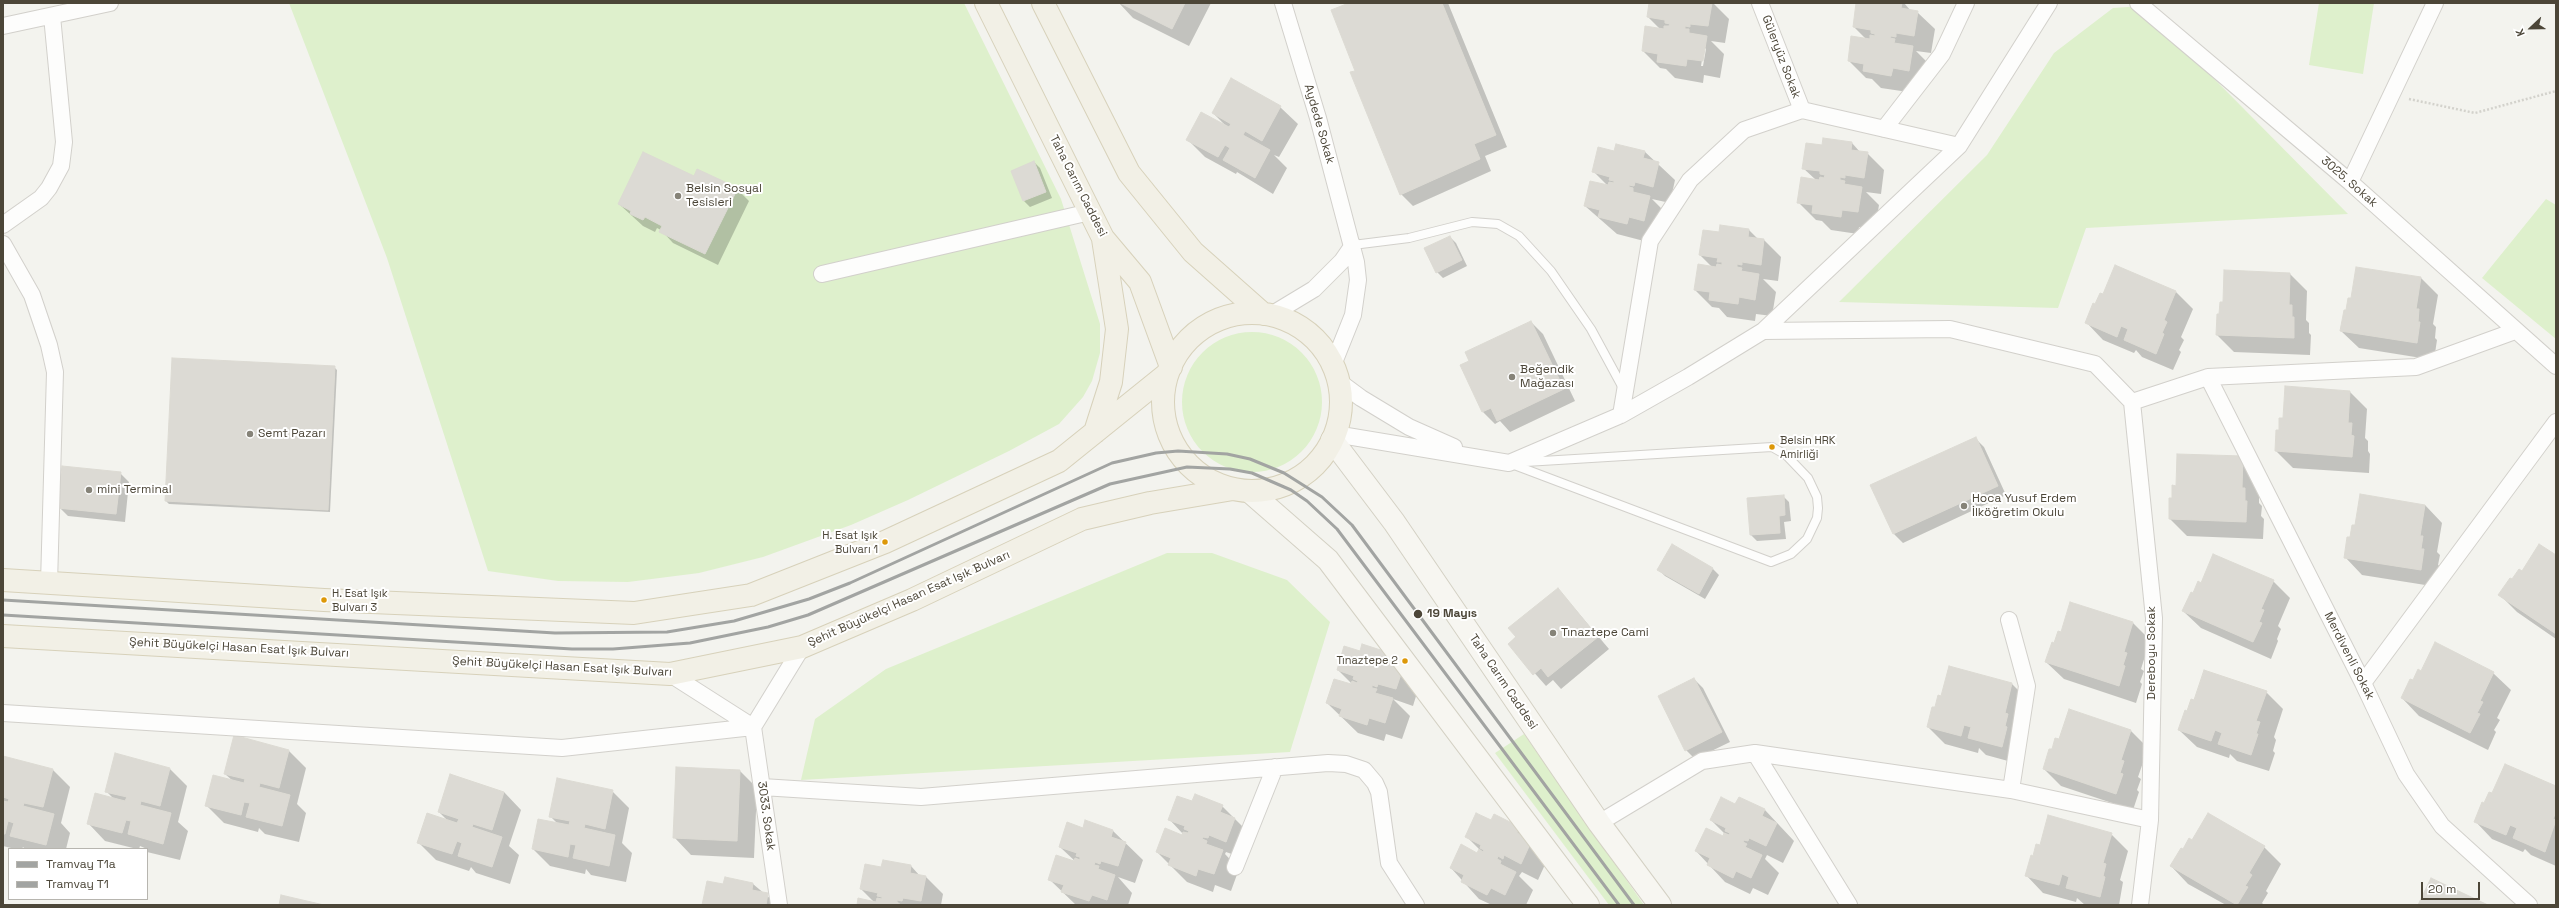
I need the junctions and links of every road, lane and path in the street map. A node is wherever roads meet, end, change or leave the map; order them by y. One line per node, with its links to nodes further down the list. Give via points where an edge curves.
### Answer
1 (110, 3): 10 (street)
2 (986, 3): 18 (main road, Taha Carım Caddesi)
3 (1043, 3): 24 (main road, via 1129,173 1193,252)
4 (1284, 3): 22 (street, Aydede Sokak)
5 (1760, 3): 14 (street, Güleryüz Sokak)
6 (1966, 3): 15 (street, via 1942,54)
7 (2049, 3): 16 (street)
8 (2138, 3): 17 (street, 3025. Sokak)
9 (2435, 3): 13 (street)
10 (52, 16): 11 (street); 19 (street, via 64,142 61,166 56,178 41,198)
11 (3, 26)
12 (2556, 91): 13 (path, via 2474,113)
13 (2391, 95): 17 (street)
14 (1802, 110): 15 (street); 31 (street, via 1744,130 1690,180 1650,241)
15 (1884, 128): 16 (street)
16 (1959, 146): 25 (street)
17 (2350, 182): 26 (street, 3025. Sokak)
18 (1090, 212): 20 (main road, Taha Carım Caddesi); 23 (street)
19 (3, 225)
20 (1103, 238): 28 (main road, Taha Carım Caddesi, via 1140,282); 35 (main road, via 1118,329 1111,382)
21 (3, 244): 40 (street, via 32,295 47,338 55,372)
22 (1353, 244): 24 (street, via 1342,261 1314,289); 29 (street, Aydede Sokak, via 1358,280 1356,298); 31 (lane, via 1409,238 1472,222 1498,224 1519,236 1551,271 1591,329)
23 (822, 274)
24 (1267, 315): 28 (main road, via 1239,314 1208,324 1183,346); 29 (main road, via 1301,328 1314,338)
25 (1763, 331): 32 (street, via 1950,329 2095,364); 33 (street)
26 (2515, 331): 27 (street, 3025. Sokak); 30 (street, via 2416,366)
27 (2556, 366)
28 (1169, 371): 35 (main road); 38 (main road, via 1163,407 1173,442 1179,453 1197,472 1217,484)
29 (1335, 373): 36 (main road, Şehit Büyükelçi Hasan Esat Işık Bulvarı, via 1340,414); 37 (street, via 1361,398 1409,427 1461,449)
30 (2208, 377): 32 (street); 45 (street, Merdivenli Sokak)
31 (1624, 391): 33 (street)
32 (2132, 402): 52 (street, Dereboyu Sokak, via 2154,618)
33 (1621, 415): 37 (street)
34 (2556, 422): 45 (street)
35 (1095, 432): 40 (main road, via 1059,461 885,542 751,595 634,612 324,600)
36 (1333, 437): 37 (street); 38 (main road, Şehit Büyükelçi Hasan Esat Işık Bulvarı, via 1321,458 1296,480 1265,490); 53 (main road, Taha Carım Caddesi)
37 (1509, 463): 37 (lane, via 1771,562 1800,547 1810,534 1817,518 1818,497 1808,478 1786,455 1772,447)
38 (1241, 490): 43 (main road, Şehit Büyükelçi Hasan Esat Işık Bulvarı, via 1150,503 1082,519 912,600); 57 (main road, via 1328,560)
39 (3, 580): 40 (main road)
40 (49, 583)
41 (2009, 620): 51 (street, via 2027,686)
42 (3, 636): 44 (main road, Şehit Büyükelçi Hasan Esat Işık Bulvarı)
43 (802, 647): 44 (main road, Şehit Büyükelçi Hasan Esat Işık Bulvarı); 47 (street)
44 (670, 674): 47 (street)
45 (2363, 684): 61 (street, Merdivenli Sokak, via 2406,774 2442,826)
46 (3, 713): 47 (street, via 562,748)
47 (753, 727): 50 (street, 3033. Sokak)
48 (1755, 753): 51 (street); 53 (street, via 1702,761); 59 (street)
49 (1275, 767): 50 (street, via 921,797); 54 (street); 56 (street, via 1337,762 1355,766 1370,776 1379,792 1389,863)
50 (762, 787): 55 (street, 3033. Sokak)
51 (2011, 790): 52 (street)
52 (2150, 820): 60 (street, Dereboyu Sokak)
53 (1599, 823): 58 (main road, Taha Carım Caddesi)
54 (1235, 867)
55 (779, 905)
56 (1416, 905)
57 (1588, 905)
58 (1660, 905)
59 (1849, 905)
60 (2140, 905)
61 (2529, 905)

